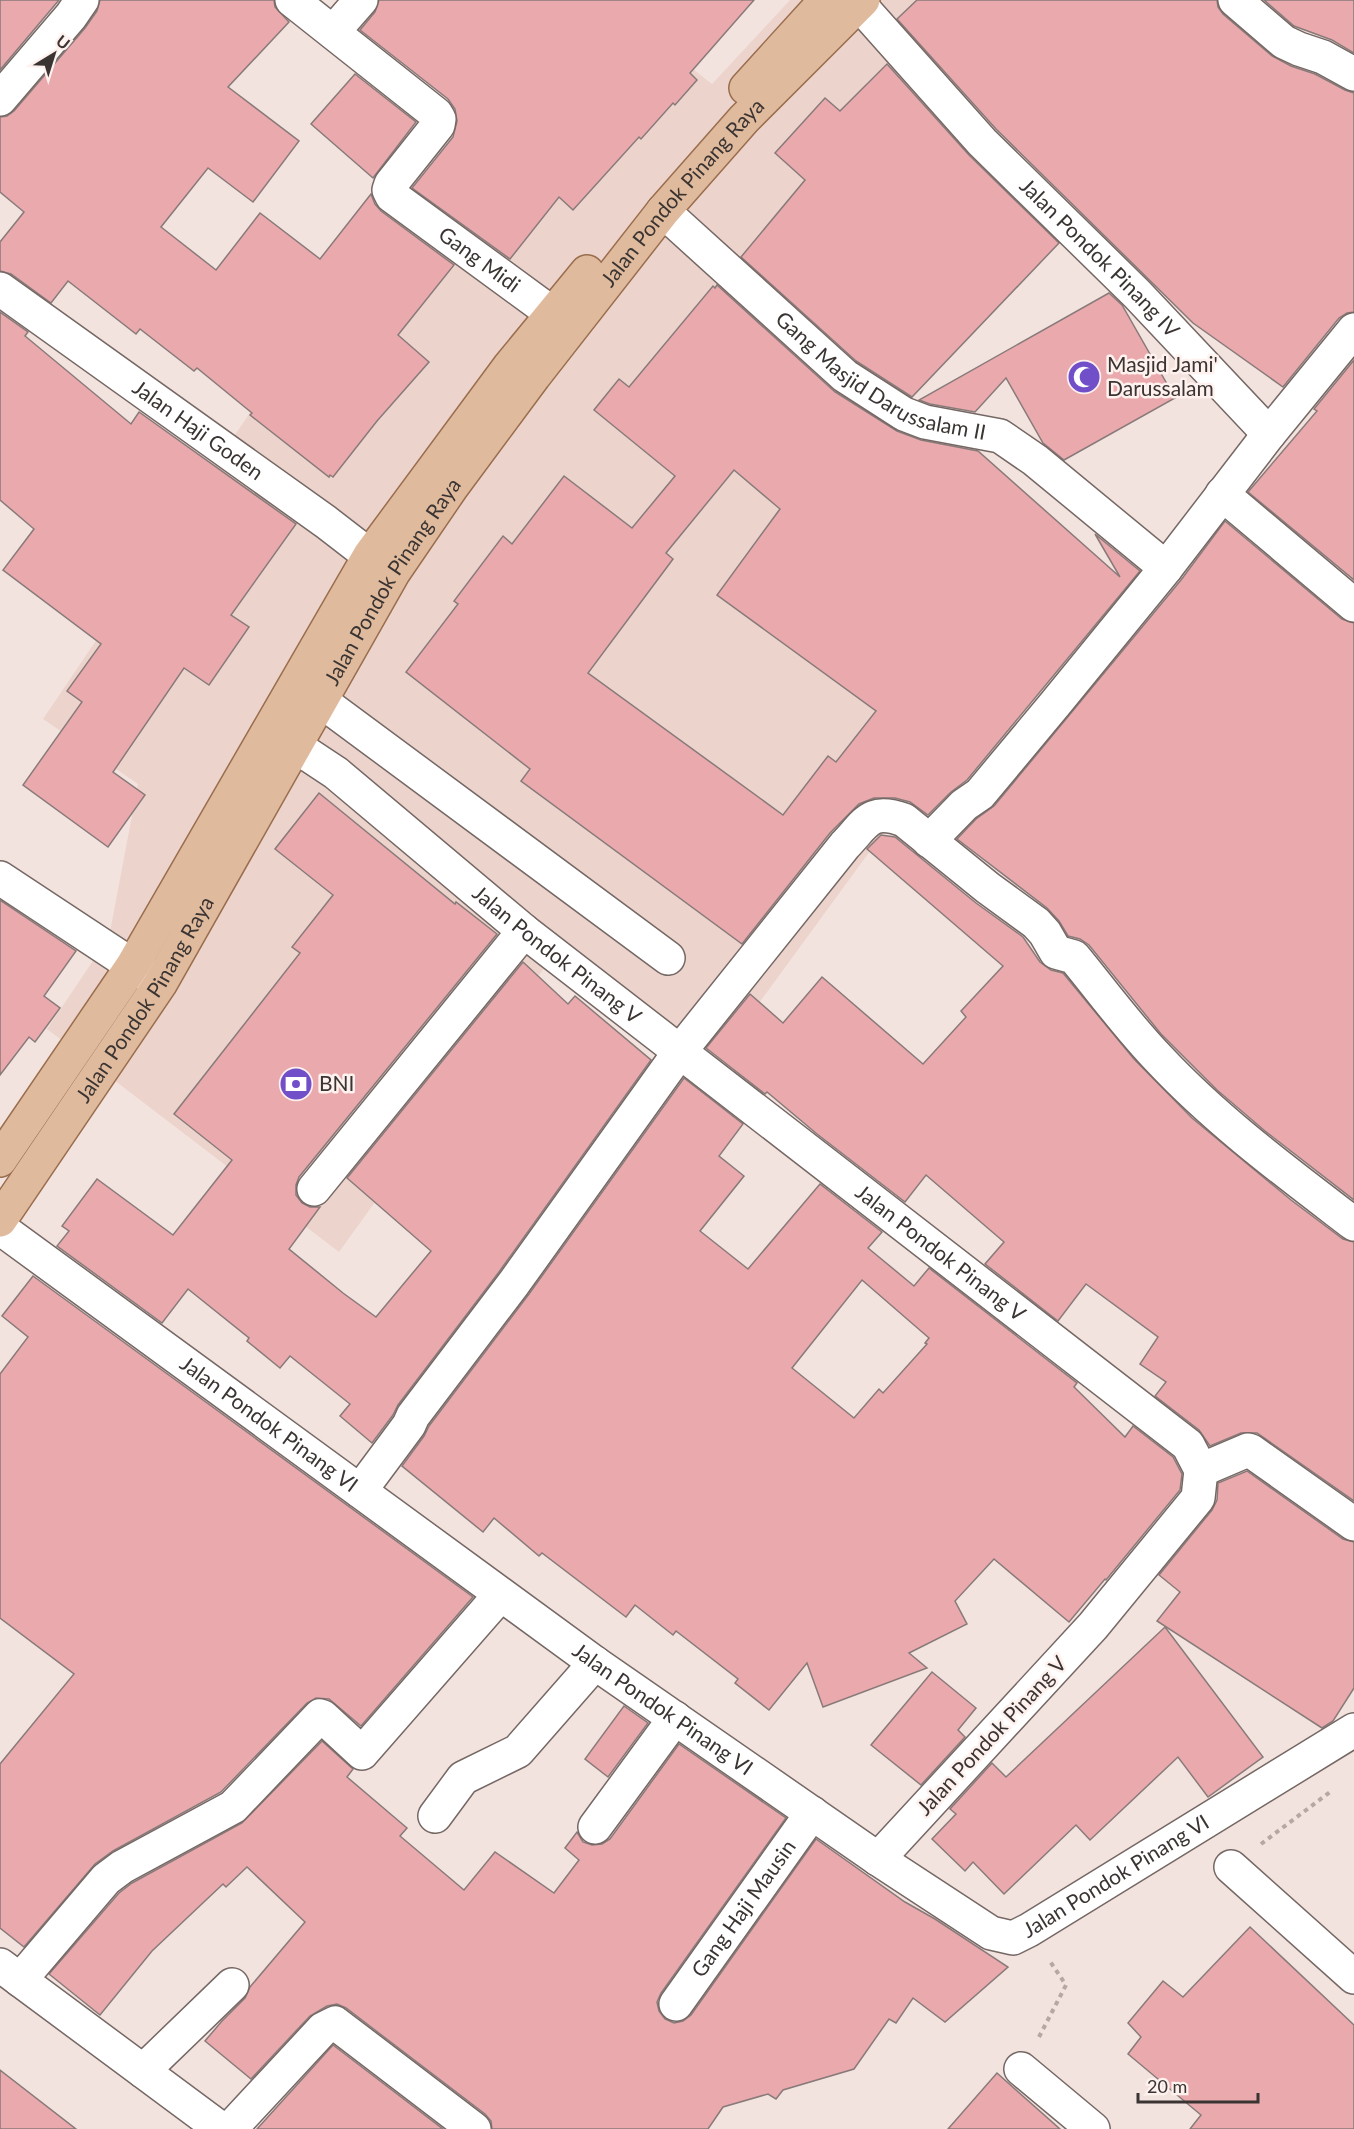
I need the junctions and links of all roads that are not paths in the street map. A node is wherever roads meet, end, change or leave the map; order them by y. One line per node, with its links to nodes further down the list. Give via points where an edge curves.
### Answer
1 (82, 0): 9 (street)
2 (292, 0): 7 (street)
3 (361, 0): 7 (street)
4 (826, 0): 12 (main road, Jalan Pondok Pinang Raya, via 665,178)
5 (1235, 0): 8 (street, via 1284,42)
6 (861, 2): 10 (main road, Jalan Pondok Pinang Raya, via 744,119); 14 (street, Jalan Pondok Pinang IV, via 982,142 1137,294)
7 (333, 32): 12 (street, Gang Midi, via 439,119 391,184 392,196)
8 (1354, 74)
9 (0, 99)
10 (663, 211): 16 (main road, Jalan Pondok Pinang Raya, via 451,489); 17 (street, Gang Masjid Darussalam II, via 845,376 904,414 1000,436)
11 (0, 289): 16 (street, Jalan Haji Goden)
12 (553, 314): 16 (main road, Jalan Pondok Pinang Raya, via 509,367)
13 (1354, 330): 14 (street)
14 (1269, 434): 15 (street)
15 (1222, 494): 17 (street); 18 (street)
16 (382, 564): 19 (main road, Jalan Pondok Pinang Raya)
17 (1166, 568): 21 (street, via 980,794)
18 (1354, 605)
19 (308, 692): 20 (main road, Jalan Pondok Pinang Raya); 24 (street)
20 (282, 737): 23 (street, Jalan Pondok Pinang V, via 336,773); 25 (main road, Jalan Pondok Pinang Raya); 26 (main road, Jalan Pondok Pinang Raya)
21 (929, 841): 27 (street, via 904,820 890,815 879,814 868,820); 31 (street, via 1036,923 1057,953 1074,957 1157,1058 1187,1088 1254,1147)
22 (0, 878): 25 (street)
23 (524, 931): 27 (street, Jalan Pondok Pinang V); 29 (street)
24 (668, 958)
25 (133, 965): 26 (street); 28 (main road, Jalan Pondok Pinang Raya)
26 (160, 984): 30 (main road, Jalan Pondok Pinang Raya)
27 (681, 1050): 33 (street, Jalan Pondok Pinang V, via 1188,1445); 34 (street)
28 (0, 1160)
29 (314, 1189)
30 (0, 1220)
31 (1354, 1224)
32 (0, 1228): 34 (street, Jalan Pondok Pinang VI)
33 (1201, 1470): 35 (street, via 1251,1451); 43 (street, Jalan Pondok Pinang V, via 1198,1498 1093,1626)
34 (360, 1491): 36 (street, Jalan Pondok Pinang VI)
35 (1354, 1524)
36 (500, 1595): 37 (street, Jalan Pondok Pinang VI); 45 (street, via 362,1753 320,1716 233,1807 122,1867)
37 (595, 1663): 38 (street, Jalan Pondok Pinang VI); 41 (street, via 518,1750 463,1778)
38 (675, 1719): 40 (street, Jalan Pondok Pinang VI); 42 (street)
39 (1354, 1730): 43 (street, Jalan Pondok Pinang VI, via 1013,1938 991,1933)
40 (812, 1813): 43 (street, Jalan Pondok Pinang VI); 48 (street, Gang Haji Mausin)
41 (435, 1816)
42 (595, 1827)
43 (878, 1859)
44 (1231, 1868): 46 (street)
45 (10, 1973): 50 (street)
46 (1354, 1977)
47 (232, 1984): 50 (street)
48 (676, 2004)
49 (1022, 2069): 54 (street)
50 (143, 2071): 51 (street)
51 (221, 2129)
52 (230, 2129): 53 (street, via 323,2029 334,2023)
53 (474, 2129)
54 (1093, 2129)

